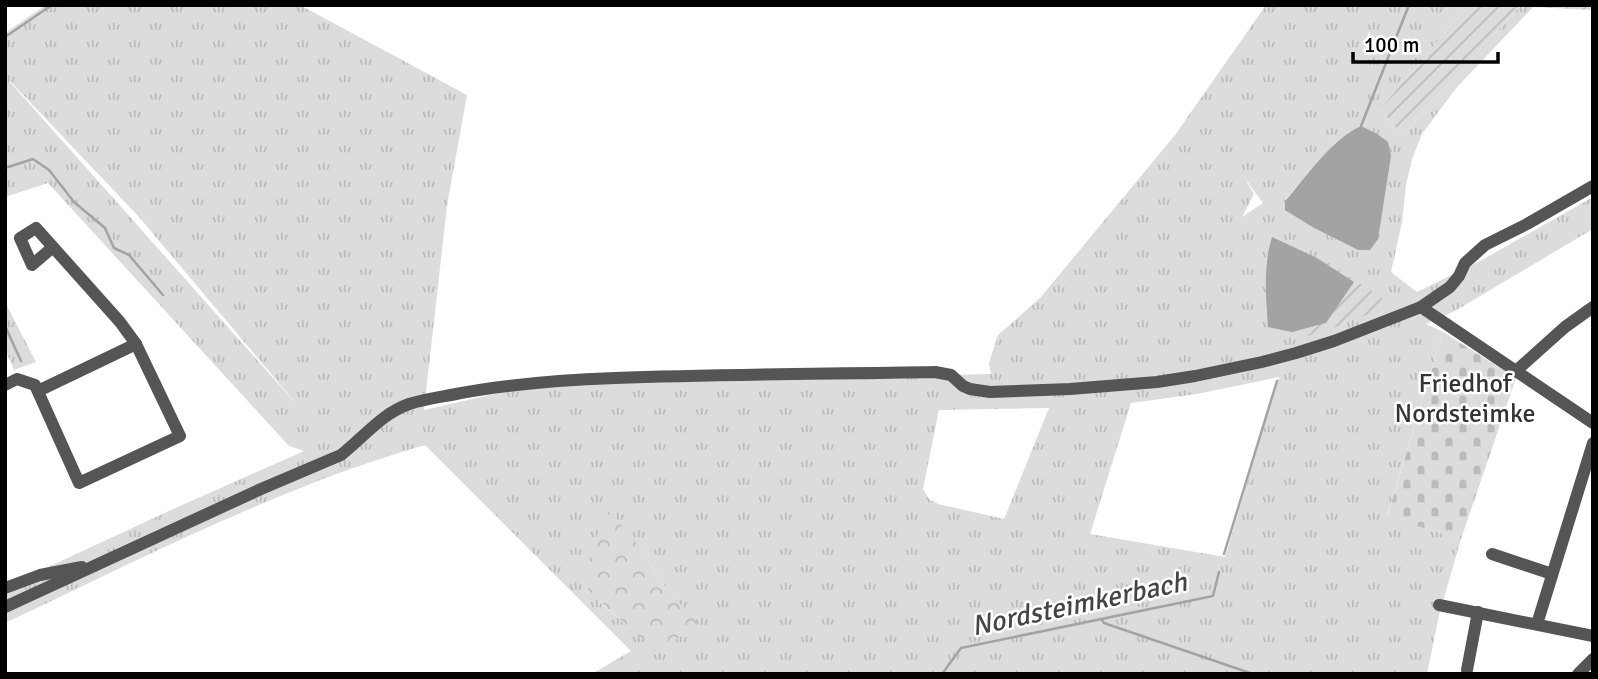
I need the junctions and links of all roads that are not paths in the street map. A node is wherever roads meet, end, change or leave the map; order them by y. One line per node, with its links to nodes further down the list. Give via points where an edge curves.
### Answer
1 (1593, 186): 3 (street, via 1485,246 1465,263 1450,287)
2 (53, 247): 5 (street)
3 (1421, 307): 6 (street); 12 (street, via 1273,359 1126,385 990,392 963,386 951,375 935,372 558,380 475,390 388,414 341,455)
4 (1593, 307): 6 (street)
5 (136, 344): 8 (street); 8 (street, via 180,436 159,447 79,483)
6 (1517, 370): 9 (street)
7 (5, 384): 8 (street, via 17,379 35,385)
8 (38, 391)
9 (1593, 423)
10 (1593, 443): 13 (street)
11 (1492, 554): 13 (street)
12 (116, 557): 14 (street, via 40,575); 16 (street)
13 (1552, 574): 18 (street)
14 (5, 589)
15 (1438, 604): 17 (street)
16 (5, 607)
17 (1478, 612): 18 (street); 21 (street)
18 (1537, 624): 19 (street)
19 (1593, 636)
20 (1593, 659): 22 (street)
21 (1467, 670)
22 (1578, 674)

